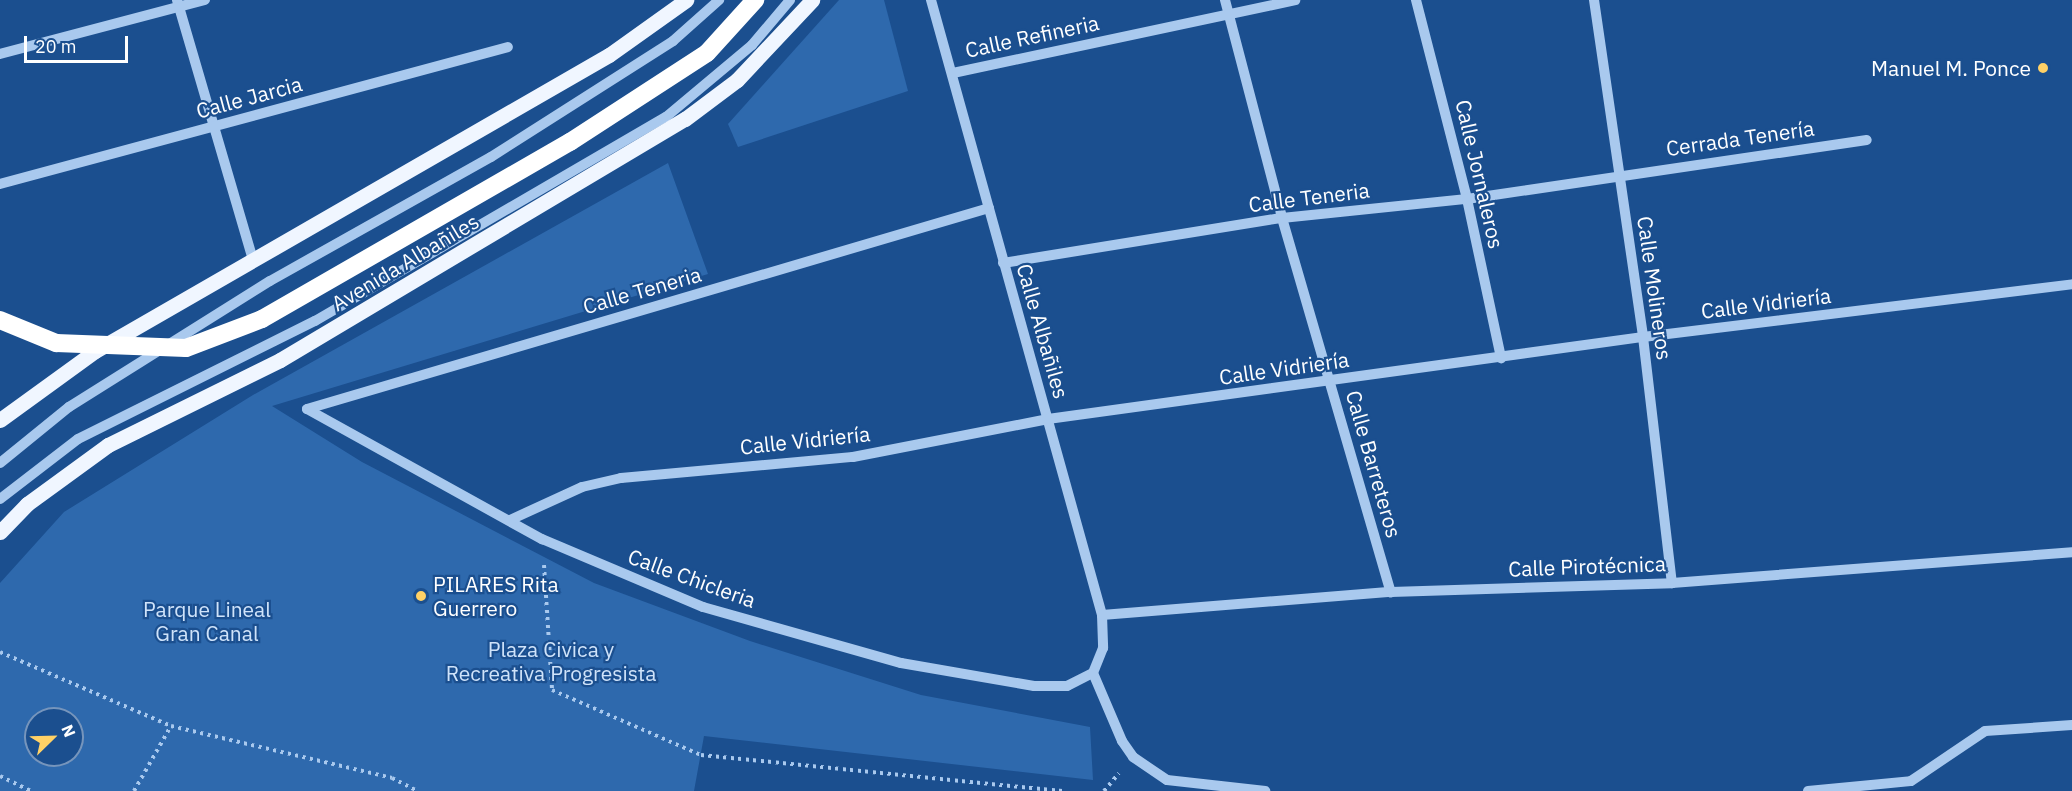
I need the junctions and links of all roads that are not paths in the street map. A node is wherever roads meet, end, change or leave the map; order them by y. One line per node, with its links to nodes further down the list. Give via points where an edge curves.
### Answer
1 (205, 0): 12 (street)
2 (686, 0): 24 (main road, via 601,60)
3 (719, 0): 34 (street, via 673,42 491,157 270,281 69,407)
4 (755, 0): 27 (highway, bridge, via 707,53 570,142 262,319 186,348 147,349 56,343)
5 (790, 0): 35 (street, via 753,45 666,117 315,321 78,439)
6 (812, 0): 37 (main road, Avenida Albañiles, via 737,80 685,118 280,360 108,445 27,504)
7 (931, 0): 16 (street, Calle Albañiles)
8 (1225, 0): 13 (street, Calle Barreteros)
9 (1295, 0): 13 (street, Calle Refineria)
10 (1416, 0): 21 (street, Calle Jornaleros)
11 (1594, 0): 19 (street, Calle Molineros)
12 (178, 4): 15 (street); 17 (street)
13 (1228, 14): 16 (street, Calle Refineria); 23 (street, Calle Barreteros)
14 (508, 47): 17 (street, Calle Jarcia)
15 (0, 54)
16 (953, 73): 22 (street, Calle Albañiles)
17 (214, 127): 20 (street, Calle Jarcia); 24 (street)
18 (1867, 140): 19 (street, Cerrada Tenería)
19 (1619, 175): 21 (street, Calle Teneria); 28 (street, Calle Molineros)
20 (0, 184)
21 (1467, 199): 23 (street, Calle Teneria); 29 (street, Calle Jornaleros)
22 (989, 208): 25 (street, Calle Albañiles); 31 (street, Calle Teneria)
23 (1282, 218): 25 (street, Calle Teneria); 30 (street, Calle Barreteros)
24 (253, 260): 33 (main road, via 95,351)
25 (1004, 263): 32 (street, Calle Albañiles)
26 (2072, 285): 28 (street, Calle Vidriería)
27 (0, 320)
28 (1643, 338): 29 (street, Calle Vidriería); 39 (street, Calle Molineros)
29 (1501, 358): 30 (street, Calle Vidriería)
30 (1329, 382): 32 (street, Calle Vidriería); 40 (street, Calle Barreteros)
31 (307, 409): 36 (street, Calle Chicleria)
32 (1048, 418): 36 (street, Calle Vidriería, via 853,457 621,478 582,487); 41 (street, Calle Albañiles)
33 (0, 420)
34 (0, 463)
35 (0, 500)
36 (510, 520): 42 (street, Calle Chicleria, via 542,539 703,607 901,663 1034,686 1067,686)
37 (0, 532)
38 (2072, 552): 39 (street, Calle Pirotécnica)
39 (1672, 583): 40 (street, Calle Pirotécnica)
40 (1391, 592): 41 (street, Calle Pirotécnica)
41 (1102, 615): 42 (street, Calle Albañiles, via 1103,648)
42 (1093, 673): 44 (street, via 1122,741 1142,763 1167,780)
43 (2072, 725): 45 (street, via 1985,731 1911,781)
44 (1265, 791)
45 (1808, 791)

